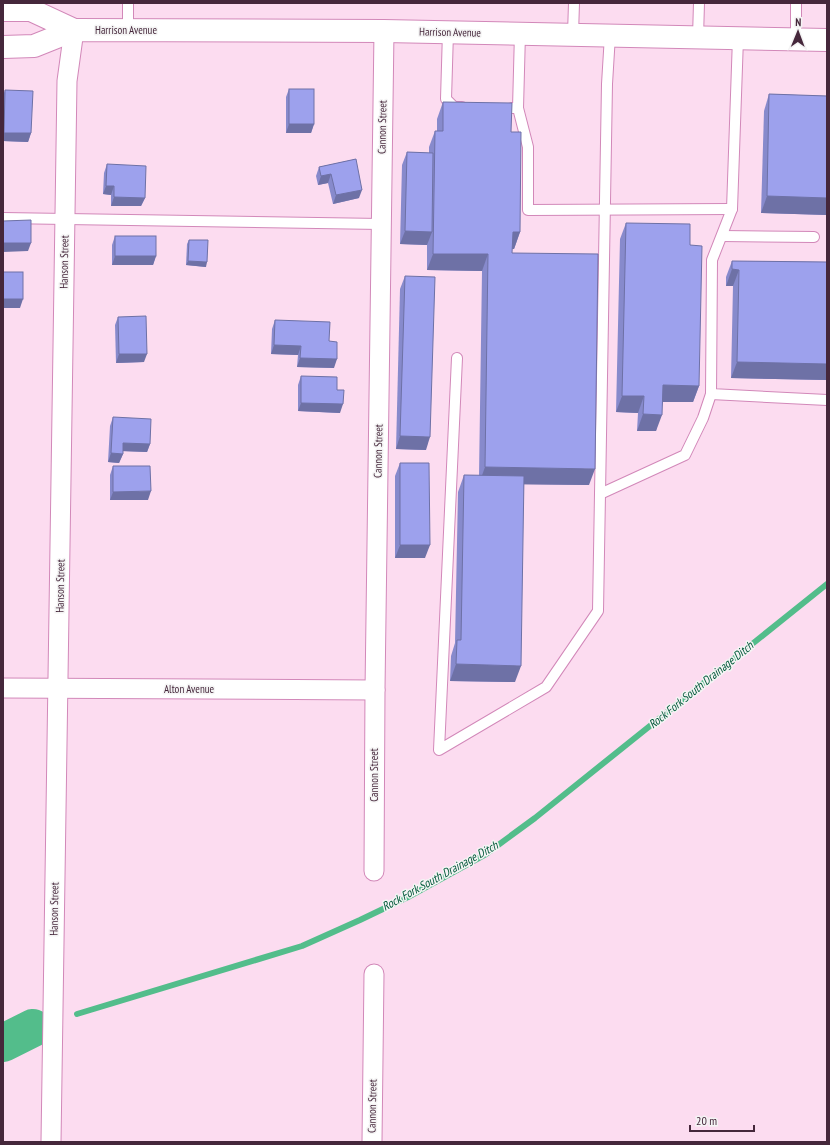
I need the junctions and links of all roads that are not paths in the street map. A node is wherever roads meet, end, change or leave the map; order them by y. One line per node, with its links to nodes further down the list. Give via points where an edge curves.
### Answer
1 (128, 3): 7 (lane)
2 (574, 3): 11 (lane)
3 (699, 3): 13 (lane)
4 (796, 3): 15 (lane)
5 (3, 10): 6 (main road, Harrison Avenue, via 31,10)
6 (74, 30): 7 (main road, Harrison Avenue); 17 (main road, Harrison Avenue, via 34,46); 24 (street, Hanson Street, via 67,81)
7 (128, 30): 8 (main road, Harrison Avenue)
8 (384, 31): 9 (main road, Harrison Avenue); 25 (street, Cannon Street)
9 (448, 32): 10 (main road, Harrison Avenue); 18 (lane, via 446,99 454,107)
10 (520, 34): 11 (main road, Harrison Avenue); 20 (lane)
11 (573, 34): 12 (main road, Harrison Avenue)
12 (610, 35): 13 (main road, Harrison Avenue); 21 (lane)
13 (698, 37): 14 (main road, Harrison Avenue)
14 (738, 38): 15 (main road, Harrison Avenue); 22 (lane)
15 (796, 39): 16 (main road, Harrison Avenue)
16 (827, 40)
17 (3, 47)
18 (470, 107)
19 (502, 108): 20 (lane)
20 (518, 108): 21 (lane, via 528,147 528,210)
21 (605, 209): 22 (lane); 31 (lane)
22 (732, 209): 26 (lane)
23 (3, 218): 24 (lane)
24 (65, 219): 25 (lane); 33 (street, Hanson Street)
25 (381, 224): 34 (street, Cannon Street)
26 (722, 236): 27 (lane); 29 (lane, via 712,260)
27 (814, 237)
28 (457, 358): 31 (lane, via 439,750 546,687 598,611)
29 (711, 394): 30 (lane); 31 (lane, via 703,418 685,455)
30 (827, 400)
31 (600, 494)
32 (3, 688): 33 (street, Alton Avenue)
33 (58, 688): 34 (street, Alton Avenue); 37 (street, Hanson Street)
34 (374, 690): 35 (street, Cannon Street)
35 (374, 871)
36 (374, 974): 38 (street, Cannon Street)
37 (50, 1142)
38 (372, 1142)

